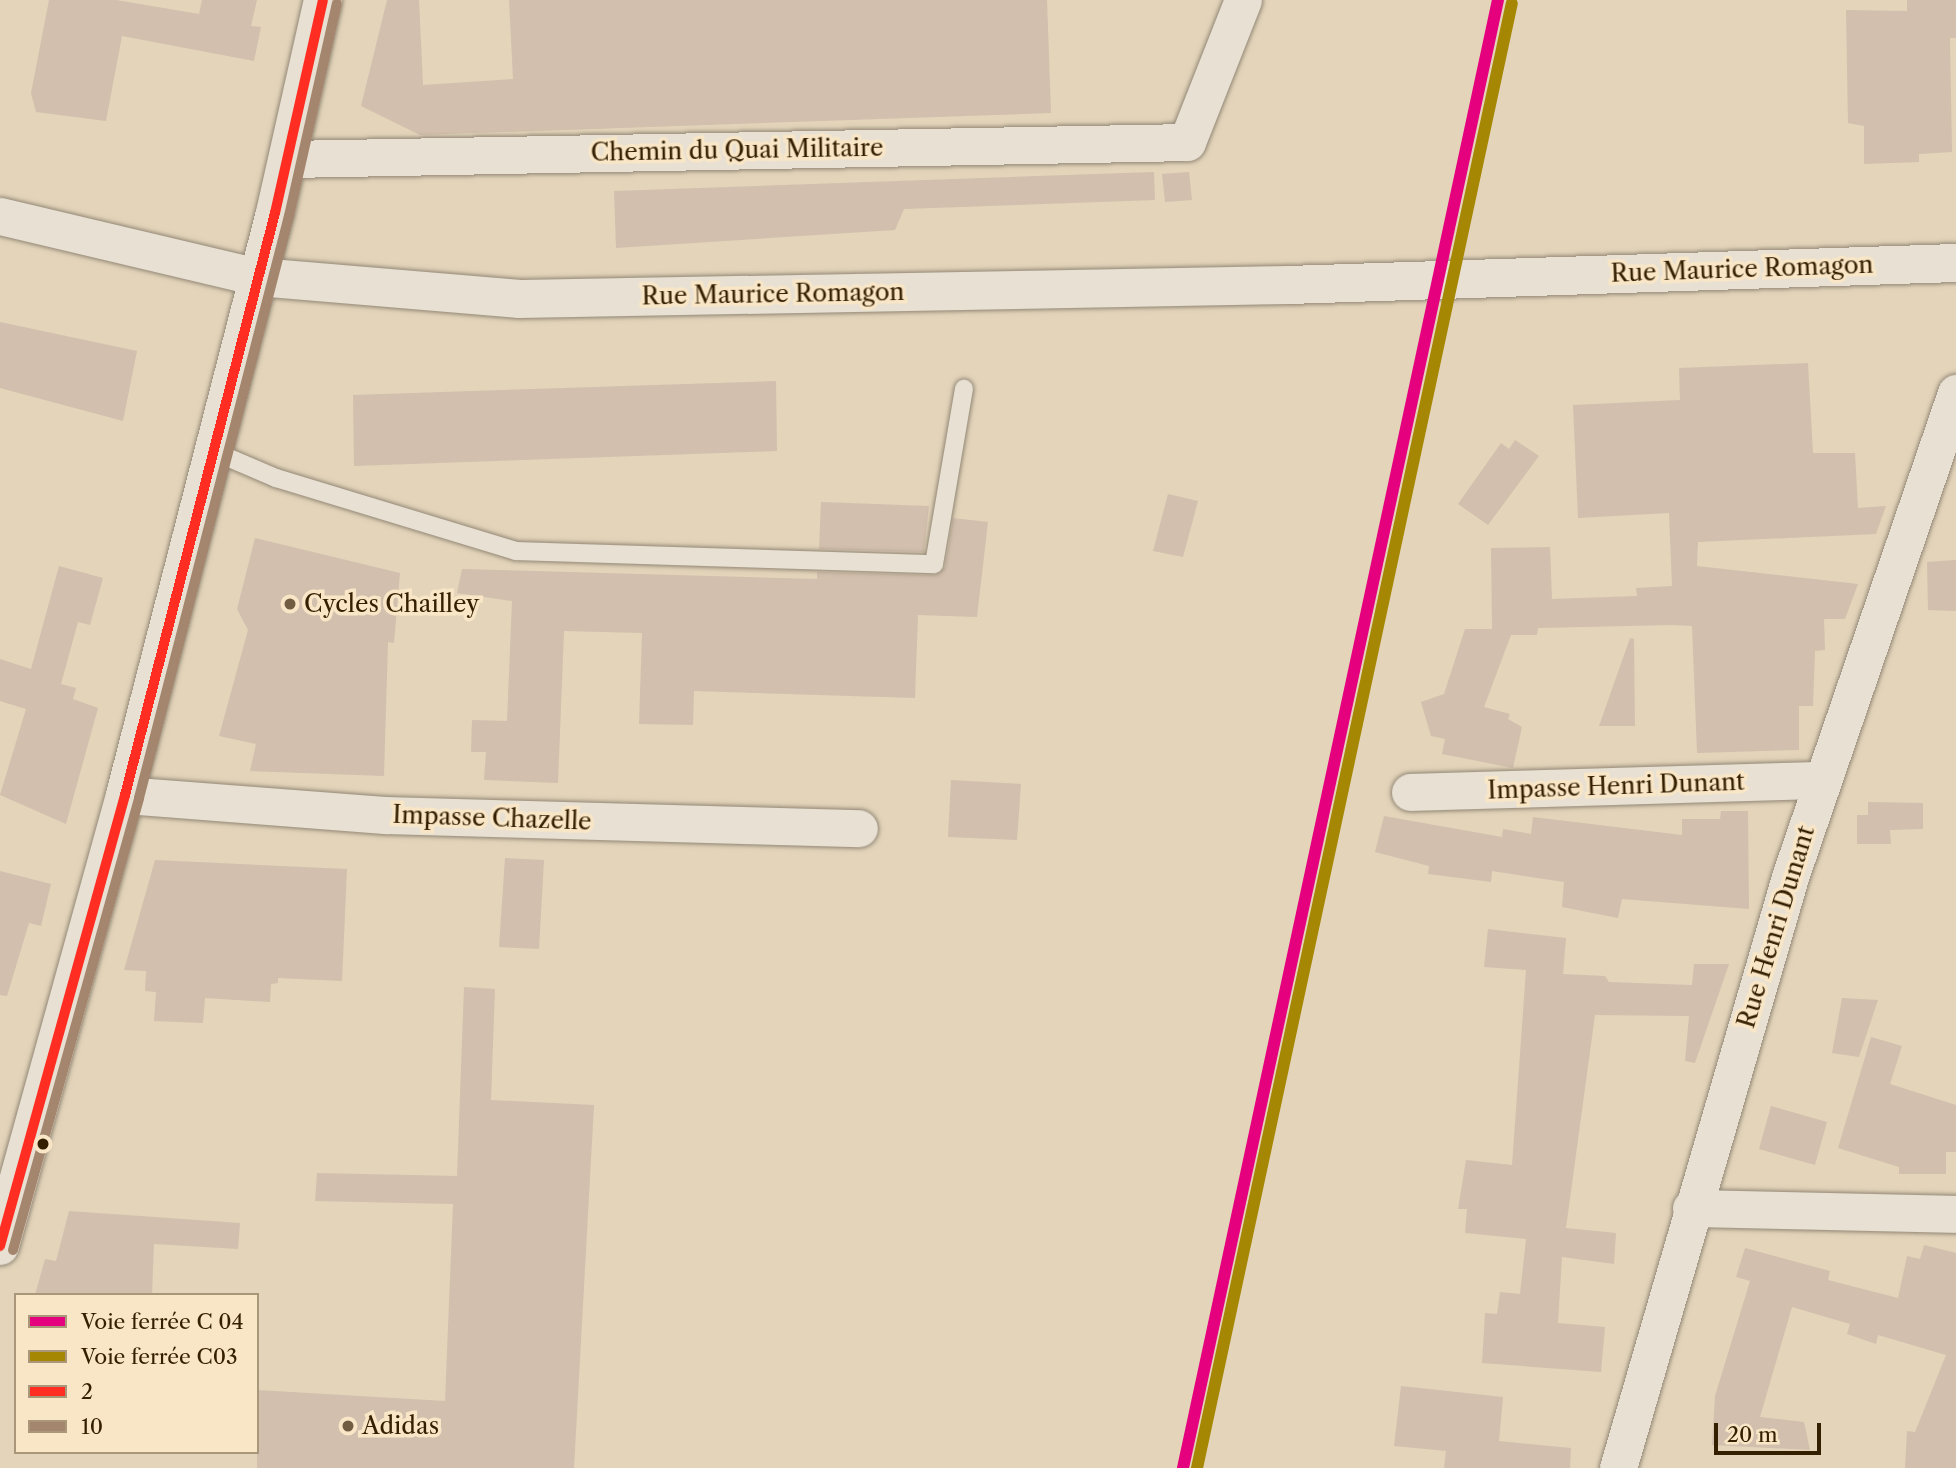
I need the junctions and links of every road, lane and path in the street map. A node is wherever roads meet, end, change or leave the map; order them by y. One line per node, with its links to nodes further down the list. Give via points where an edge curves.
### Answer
1 (323, 0): 3 (street)
2 (1243, 0): 3 (street, Chemin du Quai Militaire, via 1187,142)
3 (288, 159): 6 (street)
4 (0, 216): 6 (street)
5 (1956, 263): 6 (street, Rue Maurice Romagon, via 1289,285 520,299)
6 (258, 277): 9 (street)
7 (964, 389): 9 (lane, via 934,564 516,551 276,478)
8 (1956, 393): 10 (street, Rue Henri Dunant)
9 (213, 451): 12 (street)
10 (1823, 780): 11 (street, Impasse Henri Dunant); 15 (street, Rue Henri Dunant)
11 (1410, 792)
12 (125, 795): 13 (street, Impasse Chazelle, via 385,815); 14 (street)
13 (859, 828)
14 (11, 1171): 17 (street)
15 (1691, 1208): 16 (street); 18 (street, Rue Henri Dunant)
16 (1956, 1214)
17 (0, 1246)
18 (1618, 1468)

